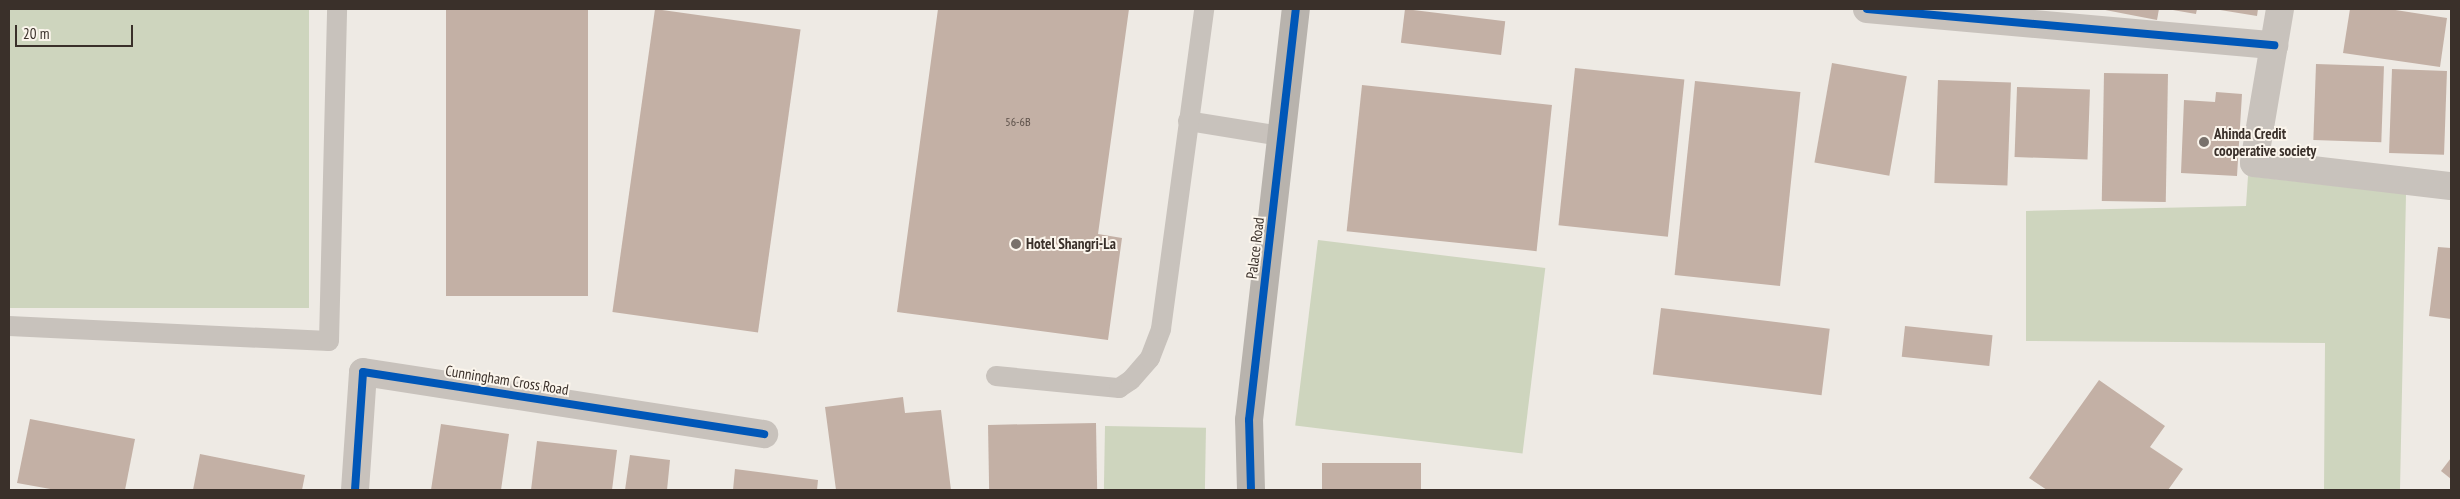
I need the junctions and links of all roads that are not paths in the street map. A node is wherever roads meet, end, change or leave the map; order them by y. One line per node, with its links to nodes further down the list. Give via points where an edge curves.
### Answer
1 (337, 9): 11 (lane, via 330,341)
2 (1204, 9): 8 (lane)
3 (1296, 9): 9 (street, Palace Road)
4 (1867, 9): 6 (street)
5 (2280, 9): 7 (street)
6 (2033, 17): 7 (street)
7 (2274, 45): 10 (street, via 2254,163)
8 (1188, 121): 9 (lane); 12 (lane, via 1161,329 1150,358 1131,380 1119,388)
9 (1282, 136): 15 (street, Palace Road, via 1249,420)
10 (2451, 186)
11 (9, 326)
12 (996, 376)
13 (764, 434): 14 (street, Cunningham Cross Road, via 363,372)
14 (355, 490)
15 (1251, 490)

